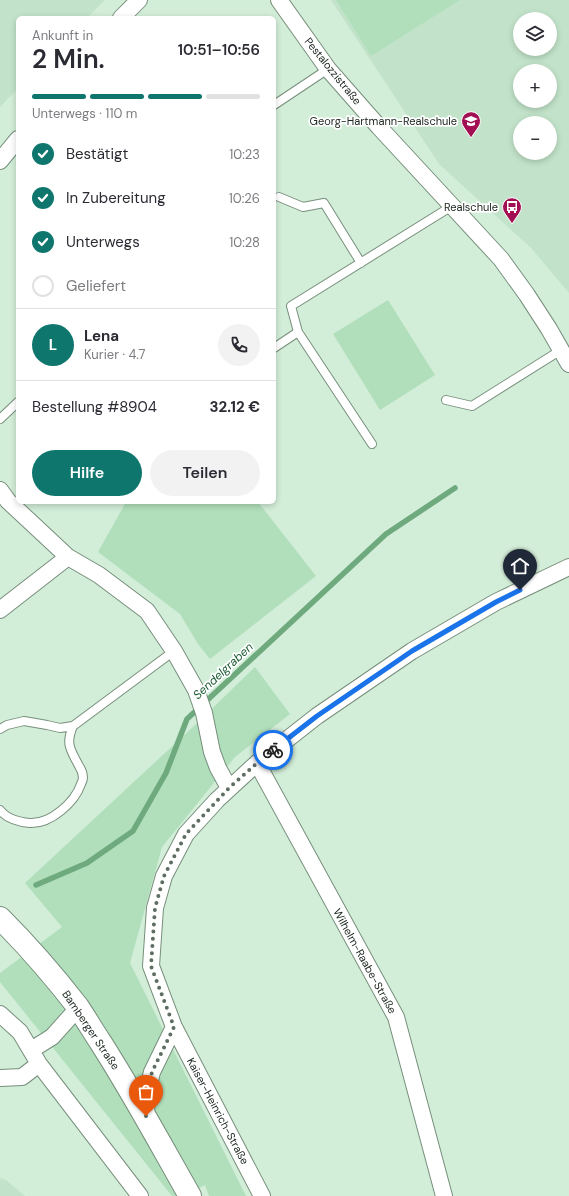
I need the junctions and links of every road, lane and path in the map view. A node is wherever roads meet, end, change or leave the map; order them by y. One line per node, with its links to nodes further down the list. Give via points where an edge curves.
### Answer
1 (139, 0): 3 (street)
2 (279, 0): 4 (street, Pestalozzistraße)
3 (123, 16)
4 (328, 69): 5 (lane); 9 (street, Pestalozzistraße)
5 (276, 104)
6 (16, 141): 7 (street)
7 (0, 161)
8 (279, 197): 10 (lane, via 303,207 324,203)
9 (452, 206): 10 (lane); 13 (street, Pestalozzistraße, via 501,259 527,294)
10 (361, 262): 11 (lane, via 291,306)
11 (298, 332): 12 (lane); 17 (lane)
12 (276, 347)
13 (565, 357): 14 (lane, via 472,406)
14 (446, 400)
15 (16, 404): 16 (lane)
16 (0, 419)
17 (372, 444)
18 (0, 490): 19 (street)
19 (68, 557): 21 (street); 22 (street, via 99,575 147,611)
20 (569, 567): 25 (street, Kaiser-Heinrich-Straße, via 496,602 412,651 317,716)
21 (0, 610)
22 (174, 651): 23 (lane); 26 (street, via 196,690 212,752)
23 (73, 726): 24 (lane, via 60,728 24,721 7,724); 27 (lane, via 69,736 70,747 83,778 79,791 72,801 38,823 12,819)
24 (0, 729)
25 (257, 763): 26 (street, Kaiser-Heinrich-Straße); 39 (street, Wilhelm-Raabe-Straße, via 396,1018)
26 (229, 788): 31 (street, Kaiser-Heinrich-Straße, via 186,834 164,876 155,908 151,966)
27 (0, 810)
28 (0, 918): 29 (main road, Bamberger Straße, via 23,941)
29 (78, 1008): 32 (street, via 52,1037); 35 (main road, Bamberger Straße)
30 (0, 1014): 32 (street, via 20,1032)
31 (174, 1027): 35 (street, via 152,1072 147,1092); 38 (street, Kaiser-Heinrich-Straße)
32 (31, 1050): 33 (street)
33 (39, 1064): 34 (street, via 22,1076); 36 (street)
34 (0, 1078)
35 (146, 1116): 37 (main road, Bamberger Straße)
36 (140, 1196)
37 (190, 1196)
38 (262, 1196)
39 (444, 1196)

